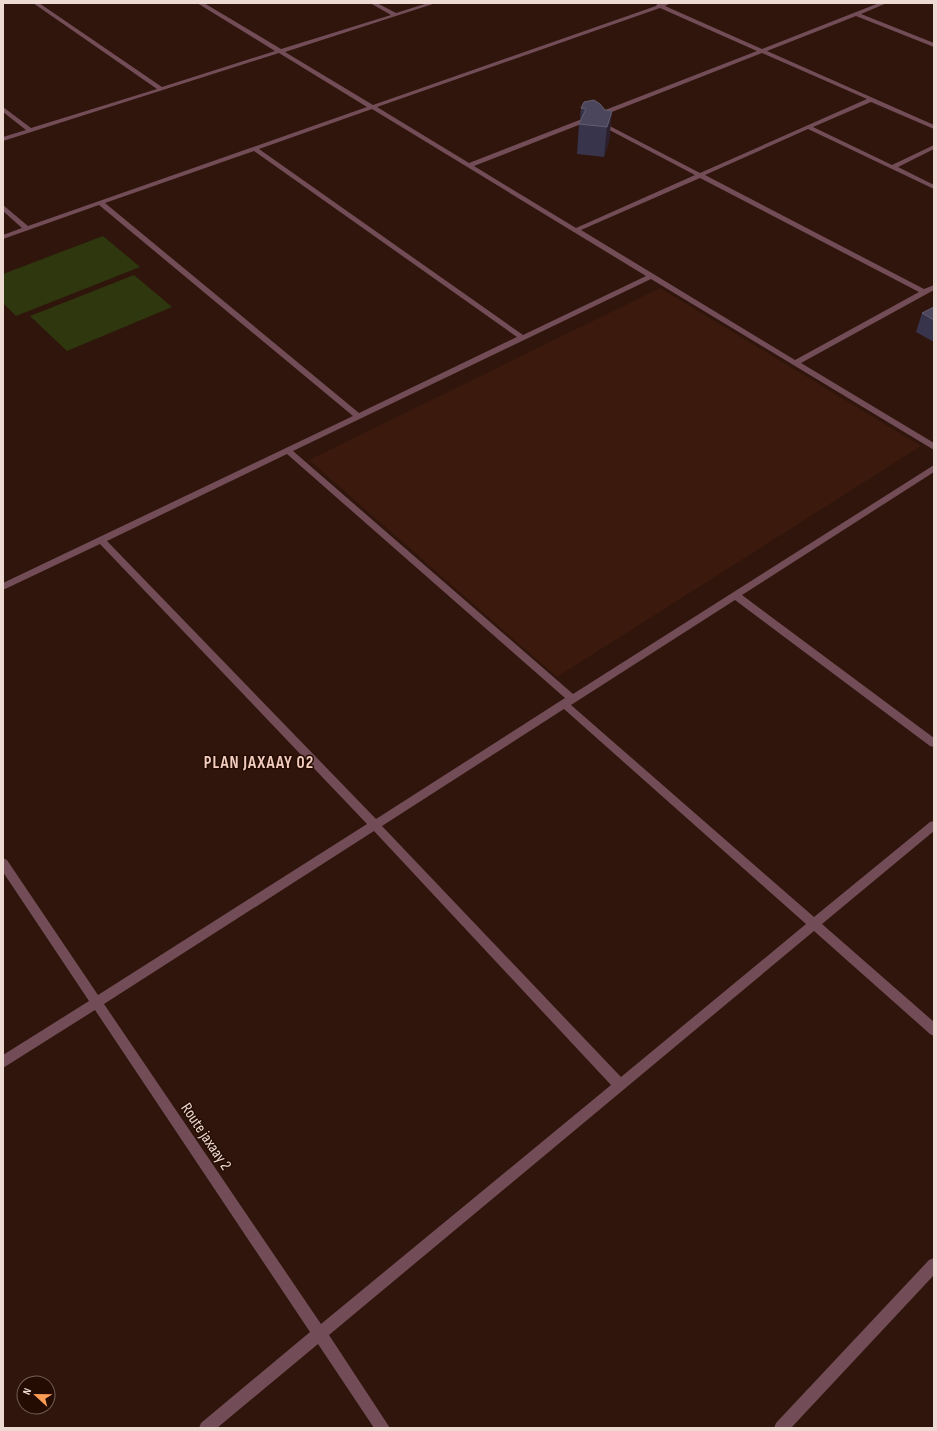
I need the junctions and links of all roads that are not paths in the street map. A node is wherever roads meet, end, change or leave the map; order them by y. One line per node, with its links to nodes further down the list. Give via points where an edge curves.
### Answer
1 (36, 3): 13 (street)
2 (200, 3): 11 (street)
3 (373, 3): 9 (street)
4 (433, 3): 9 (street)
5 (668, 3): 7 (street)
6 (884, 3): 8 (street)
7 (657, 4): 12 (street); 15 (street)
8 (856, 14): 10 (street); 12 (street)
9 (395, 15): 11 (street)
10 (934, 45)
11 (279, 51): 13 (street); 15 (street)
12 (761, 51): 14 (street); 17 (street)
13 (161, 89): 20 (street)
14 (870, 100): 18 (street); 19 (street)
15 (372, 107): 23 (street); 24 (street)
16 (3, 109): 20 (street)
17 (589, 118): 24 (street); 26 (street)
18 (808, 127): 25 (street); 26 (street)
19 (934, 127)
20 (30, 130): 21 (street)
21 (3, 139)
22 (934, 147): 25 (street)
23 (255, 148): 28 (street); 36 (street)
24 (468, 166): 31 (street)
25 (892, 167): 27 (street)
26 (701, 176): 31 (street); 35 (street)
27 (934, 187)
28 (100, 203): 30 (street); 38 (street)
29 (3, 207): 30 (street)
30 (27, 229): 32 (street)
31 (576, 230): 33 (street)
32 (3, 237)
33 (651, 276): 36 (street); 37 (street)
34 (934, 287): 35 (street)
35 (924, 292): 37 (street)
36 (522, 338): 38 (street)
37 (795, 363): 39 (street)
38 (359, 417): 40 (street)
39 (934, 447)
40 (288, 451): 42 (street); 45 (street, via 496,631)
41 (934, 468): 44 (street)
42 (101, 540): 43 (street); 47 (street)
43 (3, 587)
44 (735, 595): 45 (street); 46 (street)
45 (568, 702): 47 (street); 50 (street)
46 (934, 743)
47 (375, 825): 51 (street); 54 (street)
48 (934, 825): 50 (street)
49 (3, 863): 51 (street, Route jaxaay 2)
50 (815, 924): 52 (street); 54 (street)
51 (96, 1002): 53 (street); 56 (street, Route jaxaay 2)
52 (934, 1030)
53 (3, 1062)
54 (620, 1085): 56 (street)
55 (934, 1265): 59 (street)
56 (320, 1334): 57 (street); 58 (street, Route jaxaay 2)
57 (206, 1428)
58 (383, 1428)
59 (781, 1428)

